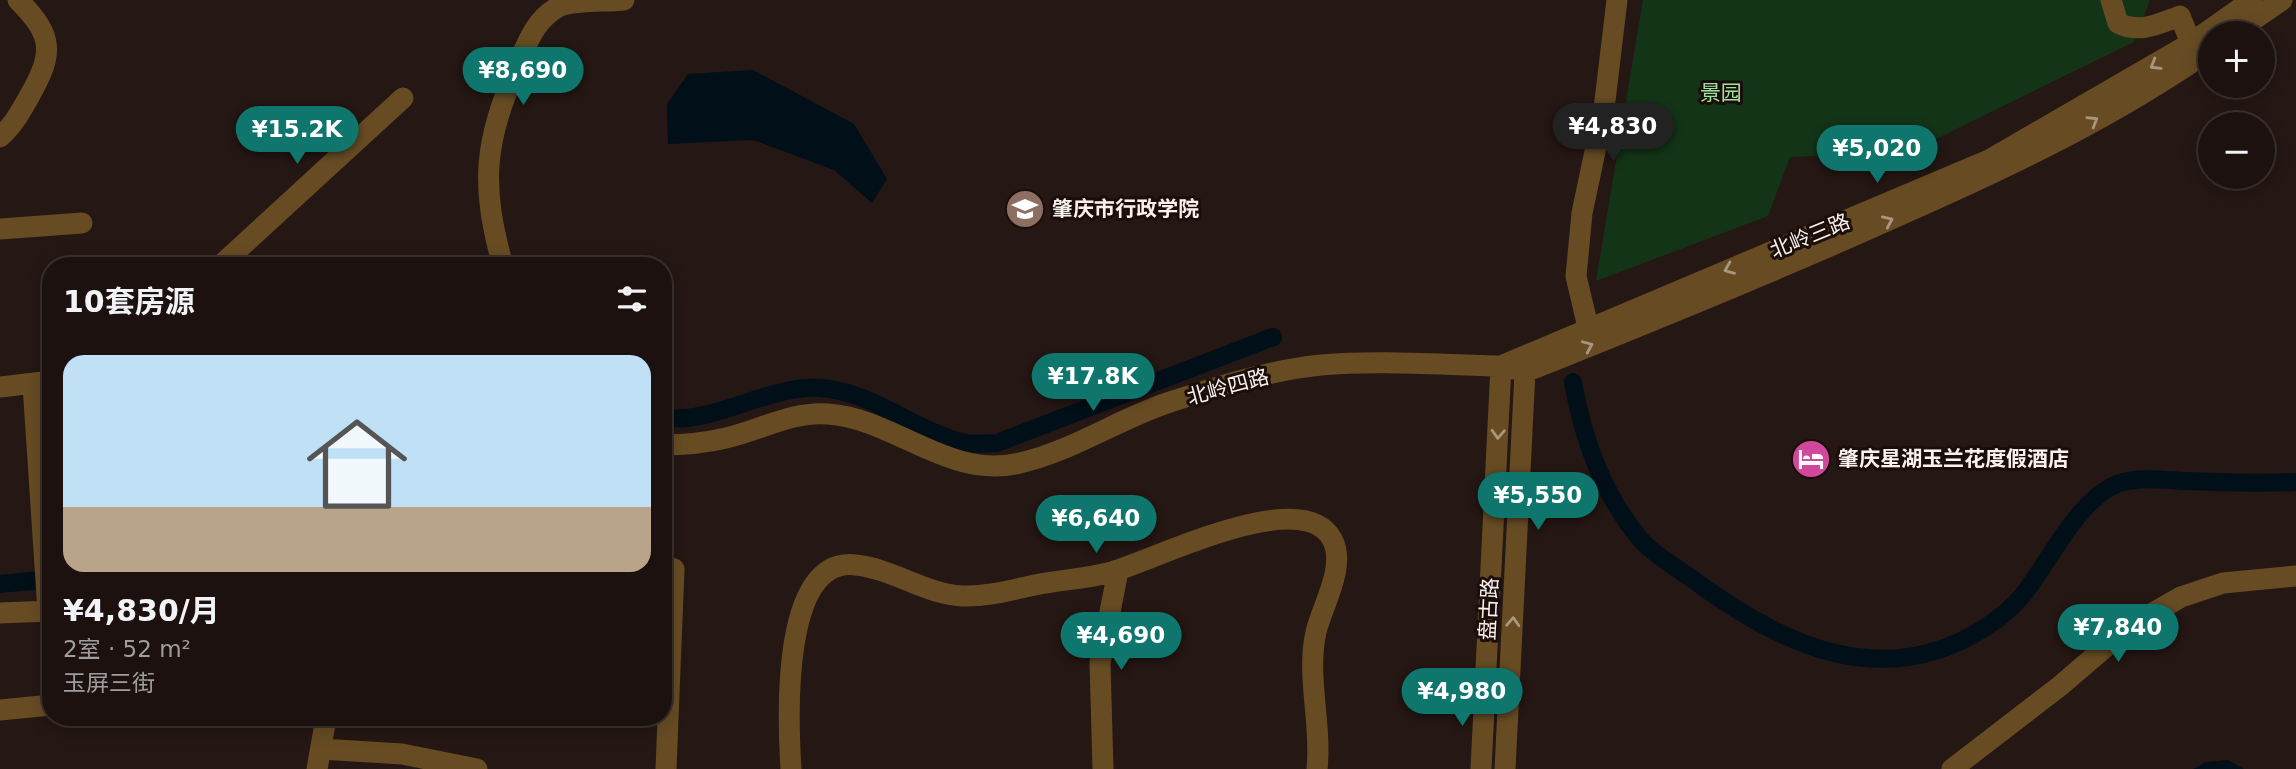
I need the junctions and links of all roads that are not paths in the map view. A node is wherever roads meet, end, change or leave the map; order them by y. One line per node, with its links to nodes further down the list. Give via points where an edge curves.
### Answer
1 (18, 0): 13 (street, via 44,29 48,49 44,70 15,122)
2 (624, 0): 17 (street, via 564,4 547,13 532,31 491,133 487,171 492,227)
3 (1617, 0): 18 (street, via 1576,276)
4 (2111, 0): 9 (street, via 2118,23 2129,29 2146,29 2180,16)
5 (2252, 0): 7 (street, 北岭三路)
6 (2282, 0): 8 (street)
7 (2229, 21)
8 (2251, 21)
9 (2198, 42)
10 (2198, 48): 18 (street, 北岭三路, one-way to 18, via 1989,160)
11 (2198, 48): 20 (street, 北岭三路, one-way to 11, via 2000,171 2074,133)
12 (403, 98): 16 (street)
13 (0, 137)
14 (82, 223): 15 (street)
15 (0, 229)
16 (230, 257)
17 (500, 257)
18 (1588, 327): 19 (street, 北岭三路)
19 (1501, 366): 20 (street, 北岭四路); 23 (street, 北岭四路, via 1321,365 1252,378 1165,404 1019,464 988,467 955,462 859,420 828,414 792,416 727,438); 30 (street, 盘古路, one-way to 30)
20 (1525, 372): 31 (street, 盘古路, one-way to 20)
21 (42, 383): 22 (street)
22 (0, 387)
23 (672, 445)
24 (672, 568): 27 (street)
25 (1118, 571): 39 (street, via 983,596 935,592 854,564 836,565 822,573 801,614 790,678); 40 (street, via 1100,663); 41 (street, via 1238,526 1267,520 1306,522 1332,539 1335,572 1313,649)
26 (2296, 576): 44 (street, via 2224,583 2181,597 2130,626)
27 (672, 588)
28 (42, 607): 29 (street)
29 (0, 613)
30 (1485, 689): 31 (street); 42 (street, 盘古路)
31 (1509, 690): 43 (street, 盘古路)
32 (42, 706): 33 (street)
33 (0, 710)
34 (325, 726): 36 (street)
35 (661, 726): 38 (street)
36 (319, 759): 37 (street, via 402,754)
37 (477, 769)
38 (666, 769)
39 (791, 769)
40 (1102, 769)
41 (1318, 769)
42 (1481, 769)
43 (1505, 769)
44 (1952, 769)

